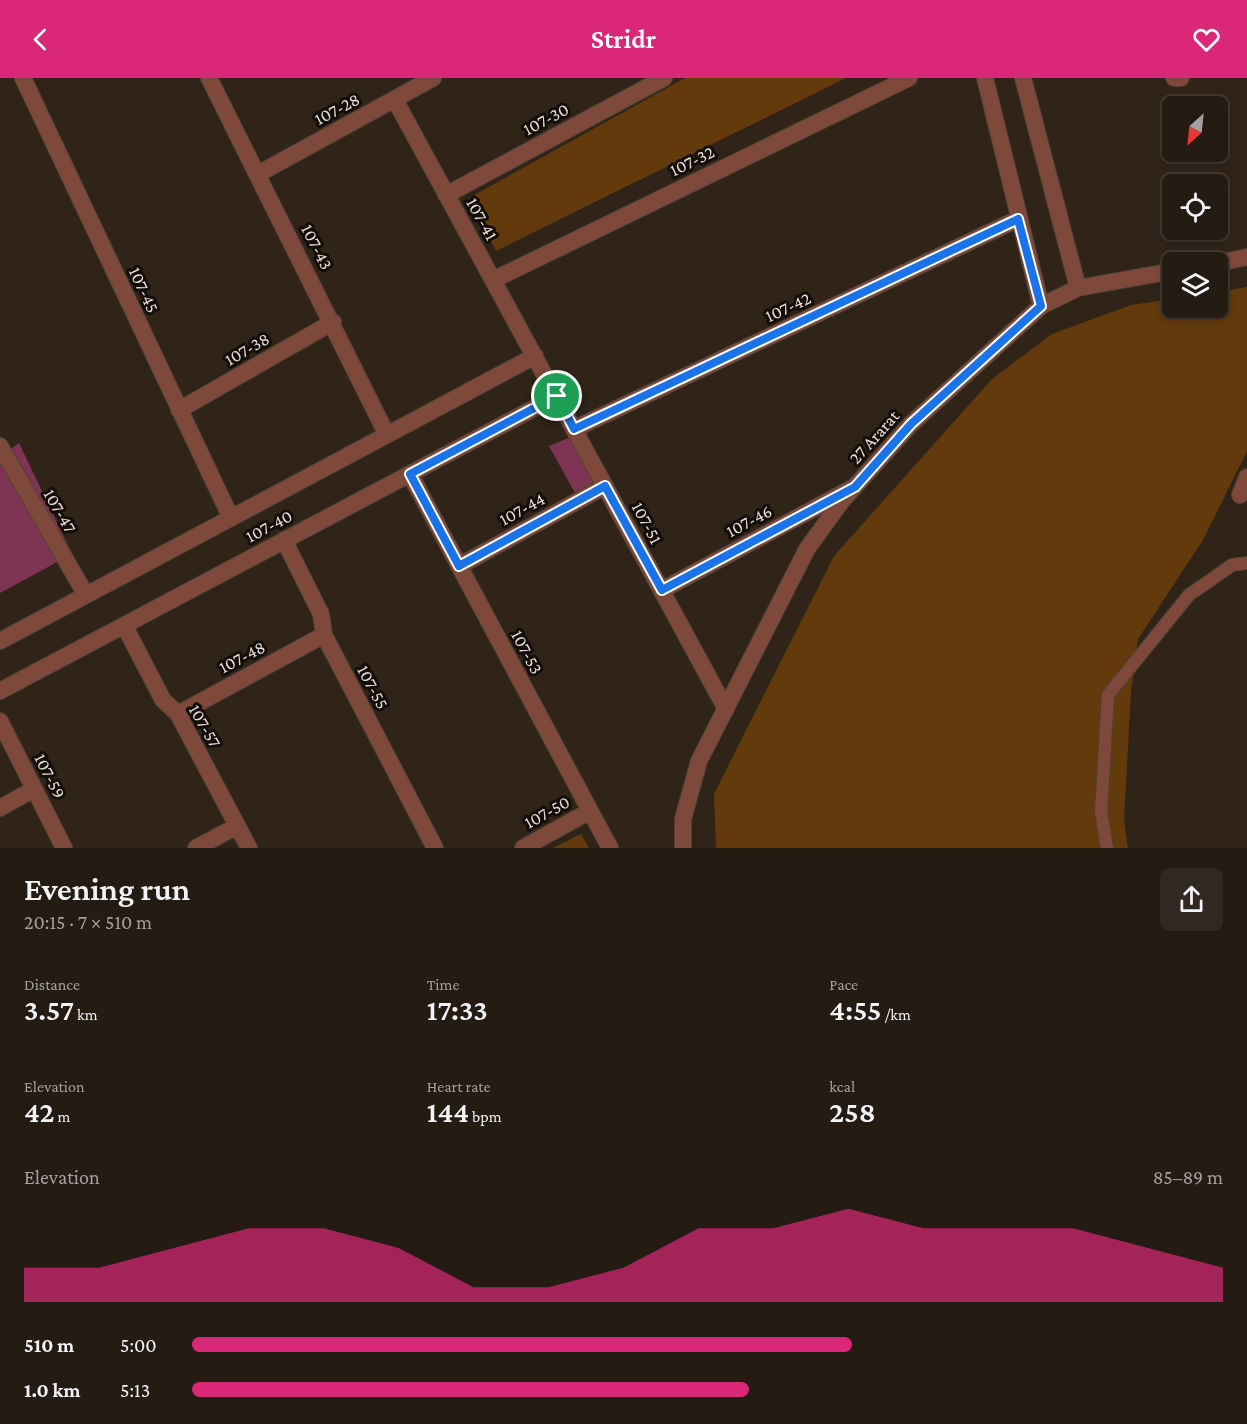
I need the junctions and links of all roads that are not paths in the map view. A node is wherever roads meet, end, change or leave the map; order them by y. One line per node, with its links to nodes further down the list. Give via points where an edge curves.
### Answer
1 (23, 78): 23 (street, 107-45)
2 (209, 78): 11 (street, 107-43)
3 (434, 78): 10 (street, 107-28)
4 (664, 78): 12 (street, 107-30)
5 (909, 78): 17 (street, 107-32)
6 (985, 78): 13 (street)
7 (1023, 78): 18 (street)
8 (1174, 78): 9 (street)
9 (1181, 78)
10 (394, 100): 11 (street, 107-28); 12 (street, 107-41)
11 (258, 174): 20 (street, 107-43)
12 (446, 195): 17 (street, 107-41)
13 (1018, 219): 19 (street); 24 (street, 107-42)
14 (1247, 257): 15 (street)
15 (1228, 260)
16 (1162, 273): 18 (street, 27 Ararat)
17 (493, 280): 21 (street, 107-41)
18 (1078, 288): 19 (street, 27 Ararat)
19 (1041, 306): 30 (street, 27 Ararat, via 911,424)
20 (333, 322): 23 (street, 107-38); 25 (street, 107-43)
21 (536, 356): 22 (street, 107-51); 25 (street)
22 (557, 396): 24 (street, 107-51); 27 (street, 107-40)
23 (179, 410): 32 (street, 107-45)
24 (574, 429): 29 (street, 107-51)
25 (387, 435): 32 (street)
26 (0, 446): 37 (street, 107-47)
27 (410, 474): 33 (street, 107-40); 35 (street, 107-53)
28 (1247, 477): 31 (street)
29 (605, 486): 35 (street, 107-44); 36 (street, 107-51)
30 (855, 487): 36 (street, 107-46); 42 (street, 27 Ararat, via 807,549)
31 (1240, 495)
32 (231, 518): 37 (street)
33 (284, 540): 38 (street, 107-40); 39 (street, 107-55, via 321,614)
34 (1247, 563): 56 (lane, via 1232,565 1189,595 1108,695 1101,811)
35 (459, 566): 47 (street, 107-53)
36 (662, 590): 42 (street, 107-51)
37 (86, 595): 40 (street)
38 (124, 625): 41 (street, 107-40); 43 (street, 107-57, via 163,700)
39 (324, 635): 43 (street, 107-48); 52 (street, 107-55)
40 (0, 641)
41 (0, 691)
42 (726, 708): 55 (street, 27 Ararat, via 699,761 683,819)
43 (178, 714): 48 (street, 107-57)
44 (0, 722): 45 (street, 107-59)
45 (34, 789): 46 (street); 49 (street, 107-59)
46 (0, 808)
47 (590, 811): 53 (street, 107-50); 54 (street, 107-53)
48 (237, 826): 50 (street); 51 (street, 107-57)
49 (64, 848)
50 (196, 848)
51 (249, 848)
52 (435, 848)
53 (523, 848)
54 (610, 848)
55 (683, 848)
56 (1107, 848)

